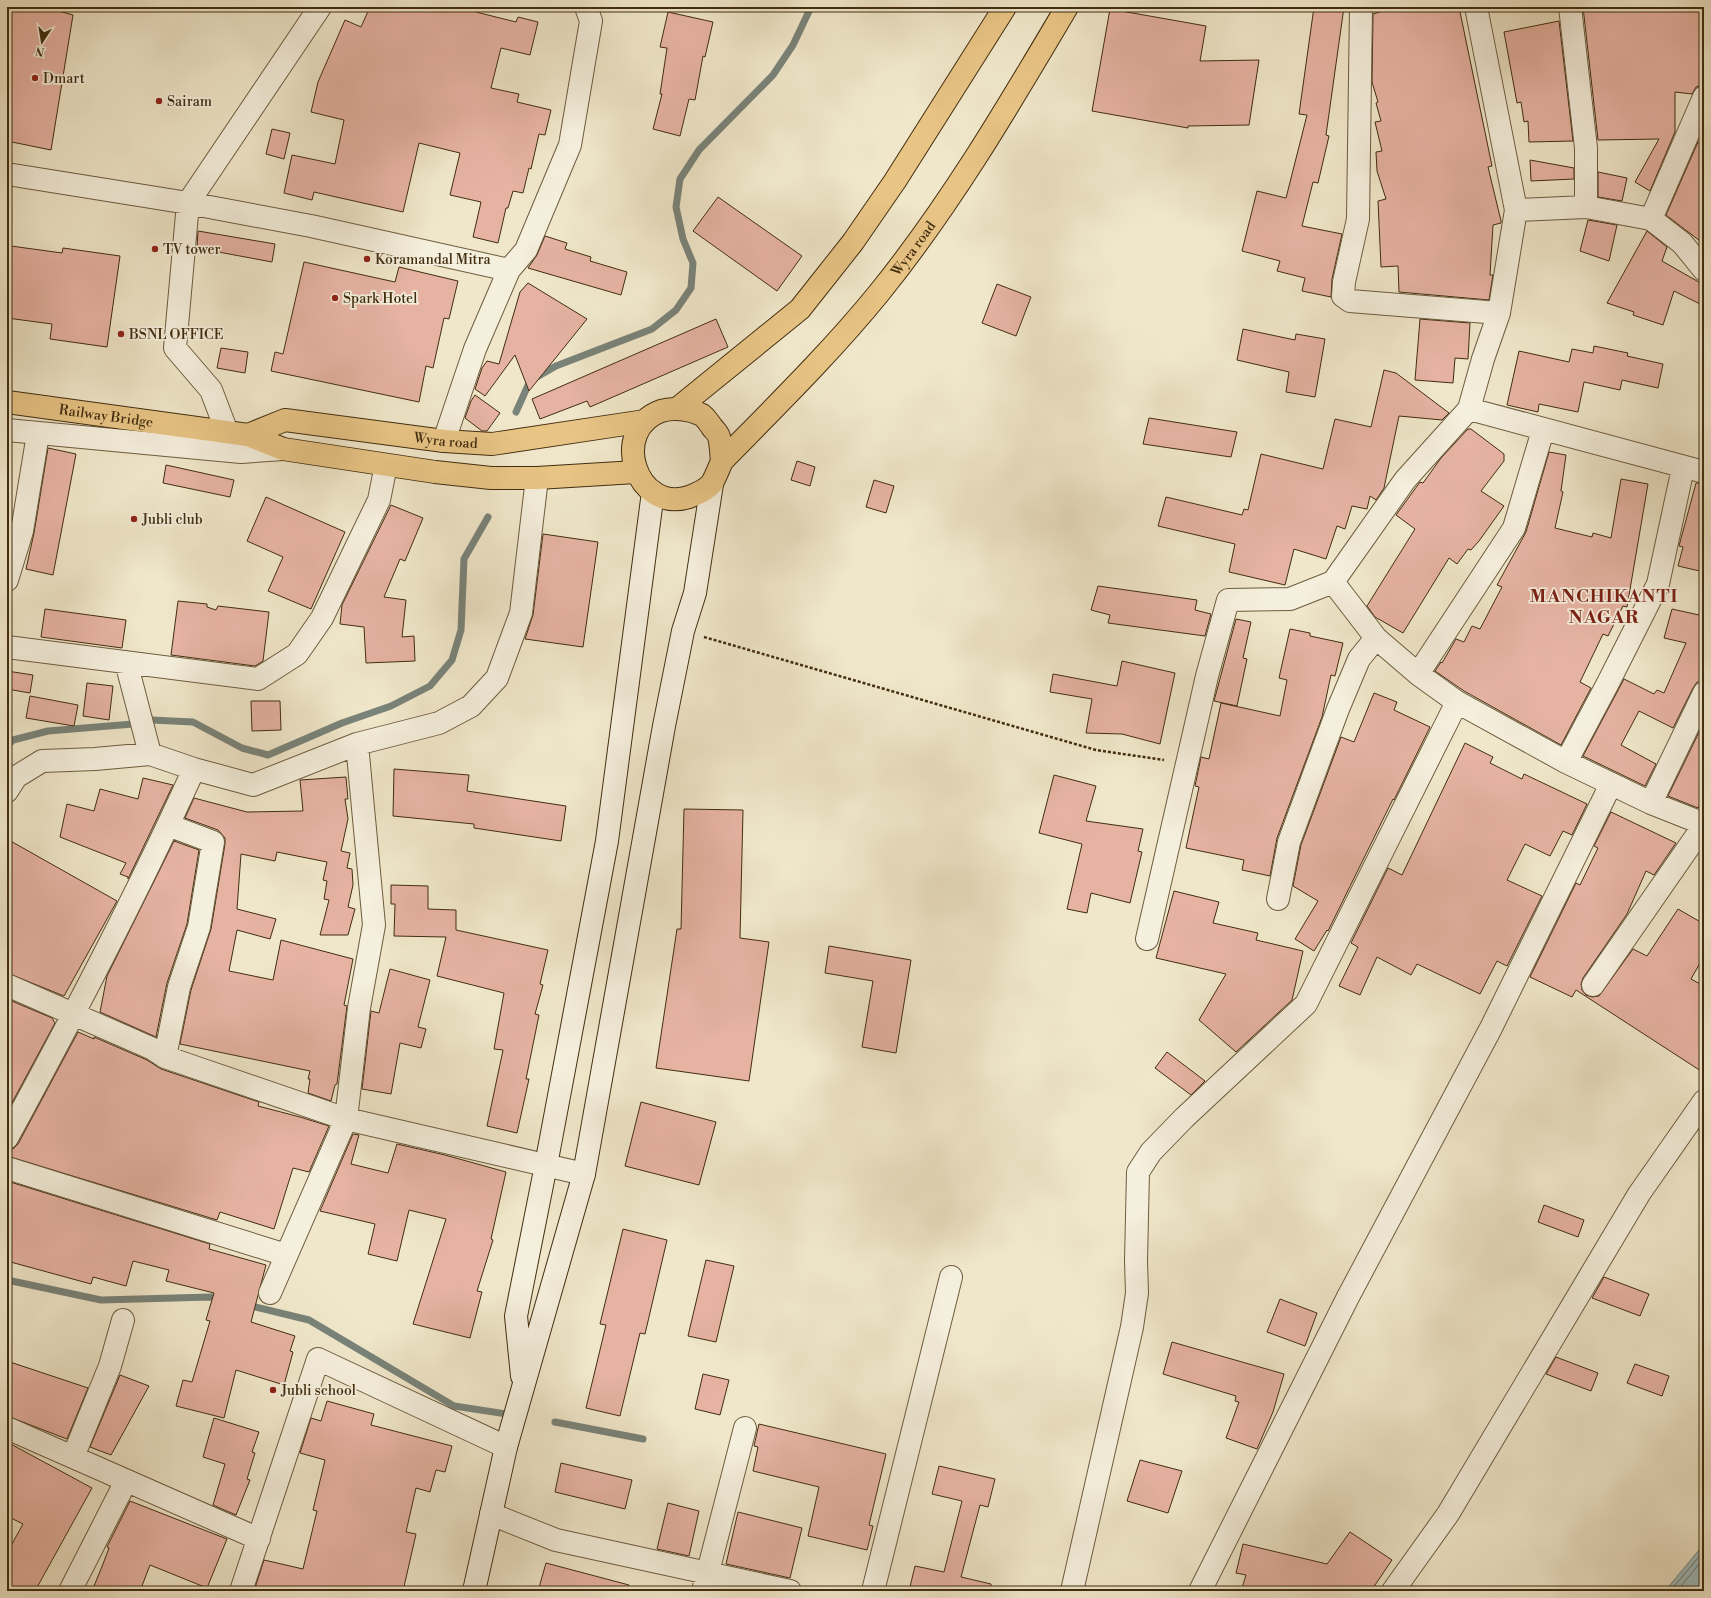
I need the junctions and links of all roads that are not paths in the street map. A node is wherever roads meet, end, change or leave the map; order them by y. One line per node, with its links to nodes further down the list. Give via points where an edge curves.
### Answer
1 (320, 7): 10 (street)
2 (586, 7): 14 (street, via 591,21 570,145 526,250)
3 (1005, 7): 18 (main road, Wyra road, via 895,181 853,242 800,308)
4 (1066, 7): 28 (main road, Wyra road, via 987,139 924,233 880,292 840,338)
5 (1361, 7): 16 (street, via 1358,219 1343,296 1350,301)
6 (1476, 7): 12 (street)
7 (1570, 7): 11 (street, via 1586,148)
8 (1704, 97): 13 (street)
9 (7, 174): 10 (street)
10 (188, 202): 14 (street, via 311,226); 24 (street, via 175,348 211,390)
11 (1586, 207): 12 (street); 13 (street)
12 (1516, 210): 16 (street)
13 (1651, 219): 15 (street, via 1682,243)
14 (509, 270): 26 (street, via 475,349)
15 (1704, 270)
16 (1499, 313): 19 (street)
17 (7, 402): 21 (main road, Railway Bridge)
18 (678, 408): 20 (main road, Wyra road, via 660,411); 28 (main road, Wyra road, via 703,416 719,435)
19 (1469, 409): 23 (street); 38 (street, via 1404,480)
20 (645, 421): 26 (main road, Wyra road, via 492,444); 31 (main road, Wyra road, via 635,437 632,454)
21 (205, 429): 24 (main road, Wyra road)
22 (7, 430): 25 (street)
23 (1542, 430): 30 (street); 42 (street, via 1514,528)
24 (238, 433): 26 (main road, Wyra road, via 285,420); 27 (main road, Wyra road)
25 (38, 434): 27 (street, via 241,452); 36 (street)
26 (444, 441)
27 (283, 449): 29 (main road, Wyra road)
28 (722, 461): 34 (main road, Wyra road)
29 (386, 465): 33 (main road, Wyra road, via 491,478); 41 (street, via 379,500 322,618 297,654 258,679)
30 (1683, 468): 32 (street); 47 (street, via 1658,584)
31 (636, 472): 33 (main road, Wyra road); 35 (main road, Wyra road)
32 (1704, 472)
33 (537, 478): 45 (street, via 521,613 497,678 471,706 439,723)
34 (712, 484): 35 (main road, Wyra road, via 699,494 684,498 668,498); 65 (street, via 695,593 683,631 664,726)
35 (653, 492): 63 (street, via 607,841)
36 (15, 530): 37 (street)
37 (7, 580)
38 (1333, 582): 39 (street); 55 (street, via 1290,600 1228,600 1207,676)
39 (1376, 638): 42 (street); 54 (street, via 1359,659 1338,709 1289,842)
40 (7, 647): 41 (street)
41 (126, 662): 46 (street)
42 (1418, 674): 44 (street)
43 (1704, 693): 51 (street)
44 (1457, 702): 47 (street); 84 (street, via 1306,1004 1184,1118 1151,1152 1138,1172 1137,1293 1130,1335)
45 (357, 744): 48 (street, via 253,786); 61 (street, via 374,924 359,1008)
46 (149, 747): 48 (street); 50 (street, via 95,759 42,761 16,777)
47 (1566, 762): 49 (street)
48 (194, 769): 53 (street)
49 (1611, 784): 51 (street); 85 (street, via 1491,1028 1348,1297)
50 (7, 791)
51 (1651, 804): 52 (street)
52 (1704, 824): 57 (street)
53 (168, 825): 58 (street); 59 (street, via 213,842 199,927 179,987)
54 (1278, 899)
55 (1147, 939)
56 (7, 985): 58 (street)
57 (1592, 985)
58 (74, 1014): 59 (street); 62 (street)
59 (165, 1057): 61 (street)
60 (1704, 1100): 86 (street, via 1639,1194 1448,1514)
61 (346, 1119): 63 (street); 66 (street)
62 (7, 1138)
63 (546, 1165): 65 (street); 70 (street, via 516,1316)
64 (7, 1168): 66 (street)
65 (584, 1174): 70 (street)
66 (286, 1255): 68 (street)
67 (951, 1277): 83 (street)
68 (270, 1293)
69 (123, 1320): 74 (street, via 110,1366)
70 (524, 1387): 73 (street)
71 (7, 1428): 74 (street)
72 (745, 1428): 78 (street)
73 (506, 1447): 76 (street); 77 (street, via 318,1359)
74 (73, 1457): 75 (street)
75 (126, 1481): 77 (street); 79 (street)
76 (491, 1514): 78 (street, via 556,1540); 81 (street)
77 (259, 1539): 80 (street)
78 (706, 1582): 82 (street)
79 (70, 1591)
80 (241, 1591)
81 (474, 1591)
82 (790, 1591)
83 (873, 1591)
84 (1072, 1591)
85 (1200, 1591)
86 (1393, 1591)

